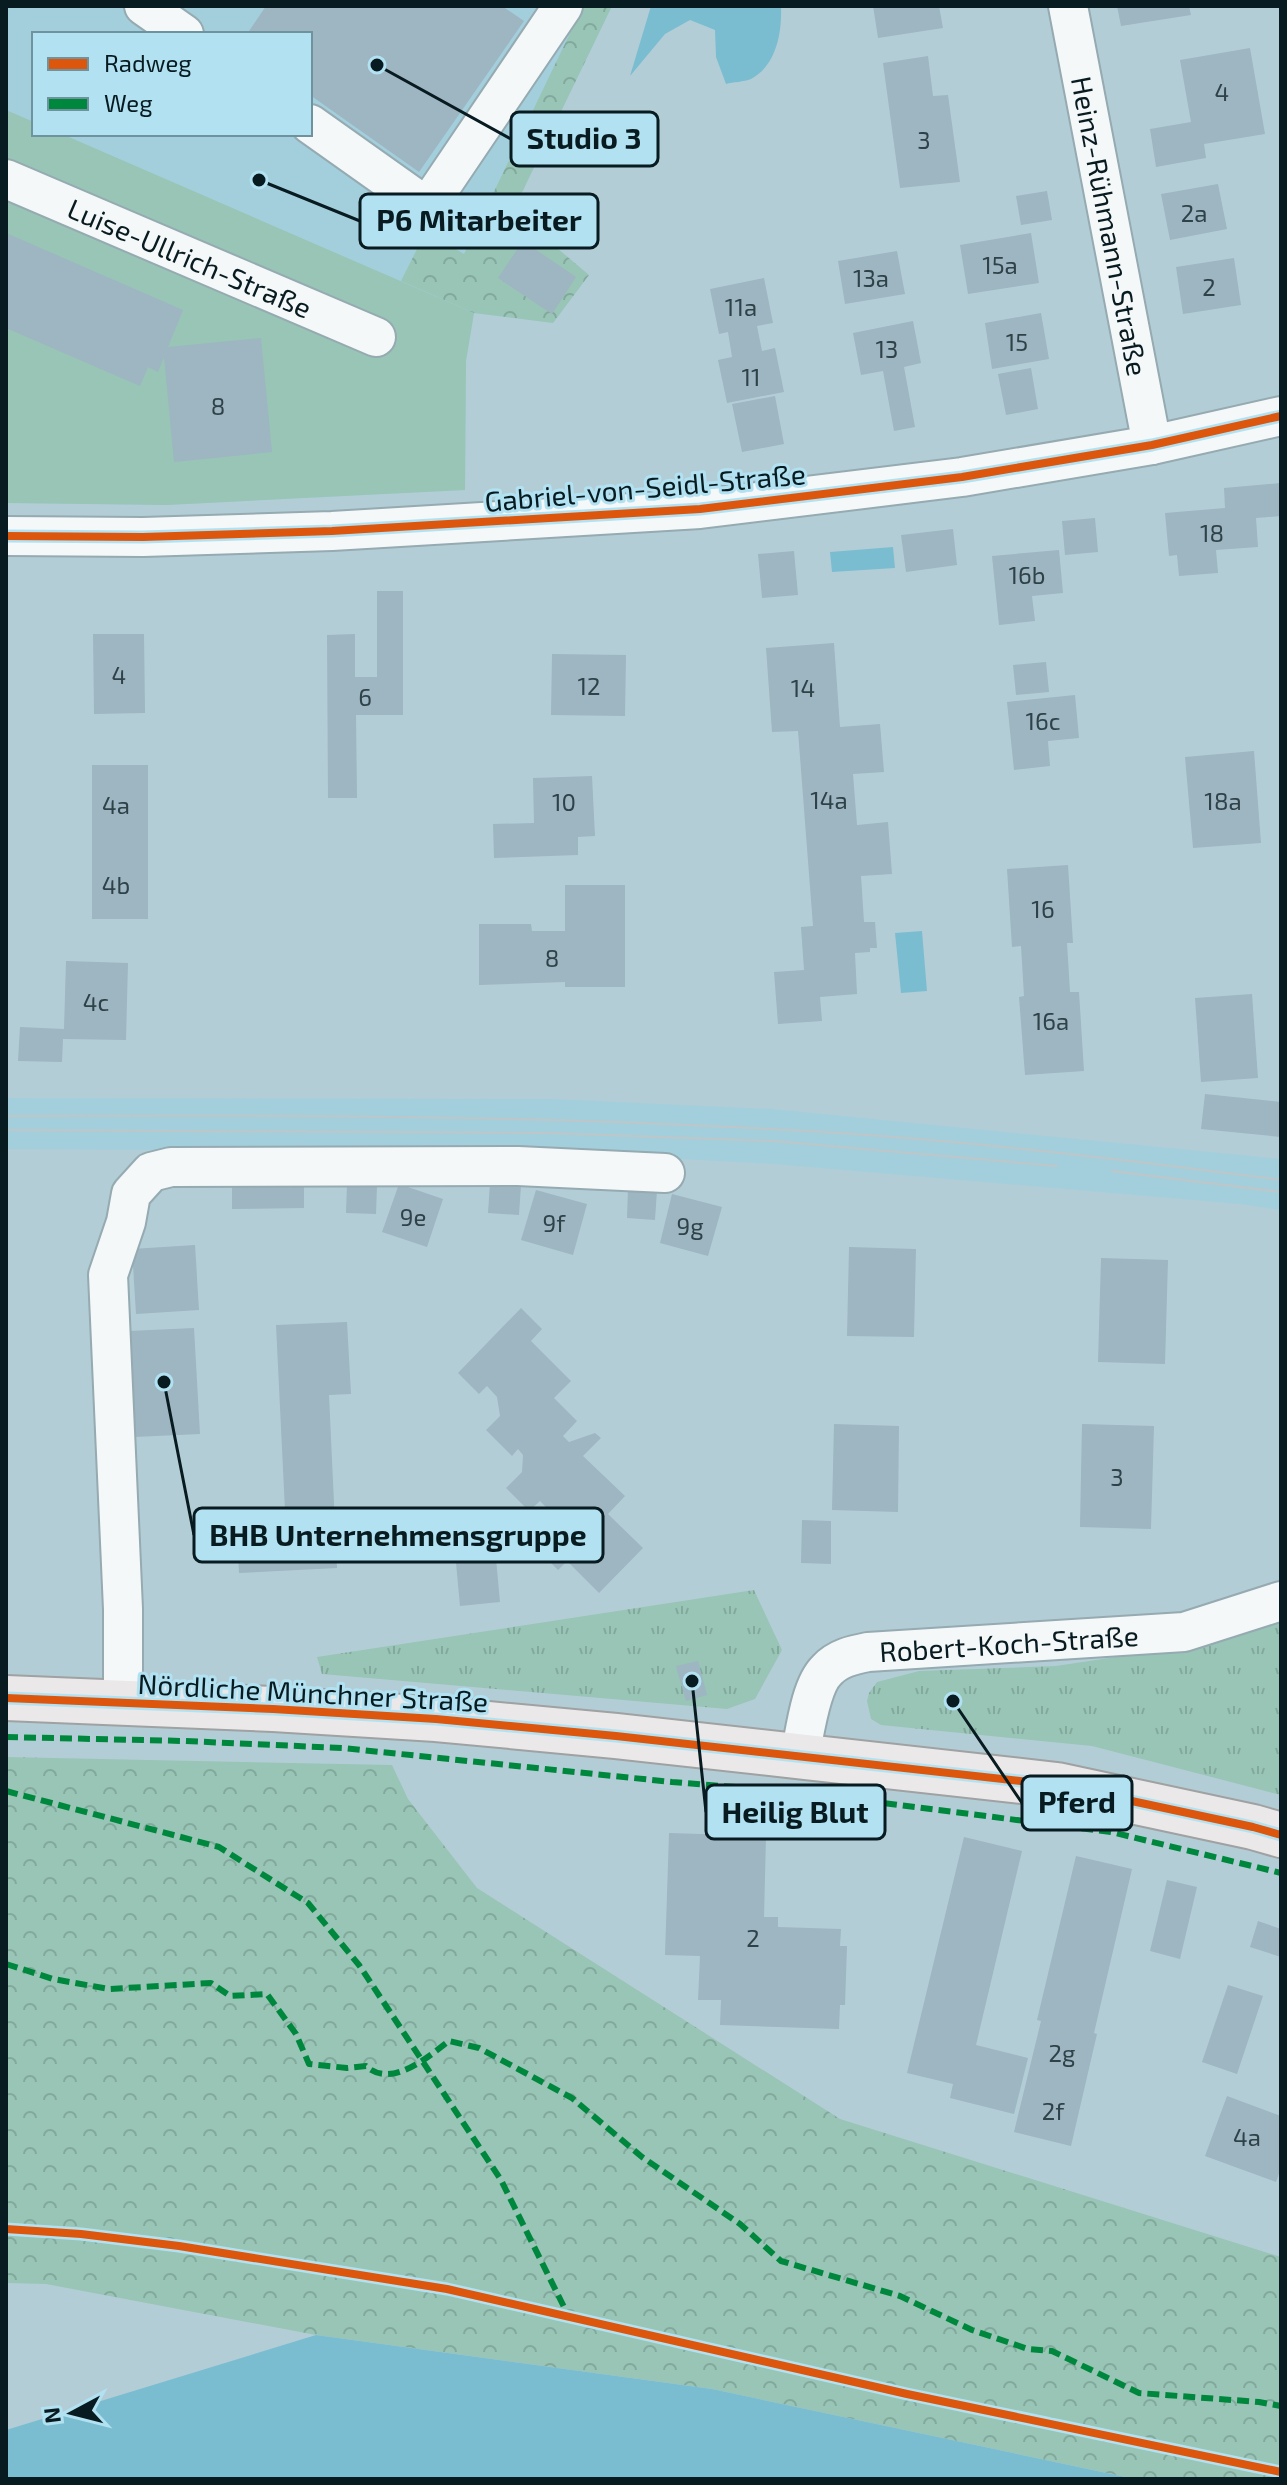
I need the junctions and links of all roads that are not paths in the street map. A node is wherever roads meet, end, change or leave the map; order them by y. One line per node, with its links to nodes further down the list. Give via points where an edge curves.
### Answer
1 (144, 6): 4 (street)
2 (563, 6): 5 (street, via 427,207)
3 (1068, 6): 9 (street, Heinz-Rühmann-Straße)
4 (181, 32)
5 (312, 125)
6 (6, 179): 7 (street, Luise-Ullrich-Straße)
7 (376, 337)
8 (1281, 416): 9 (street, Gabriel-von-Seidl-Straße)
9 (1152, 445): 10 (street, Gabriel-von-Seidl-Straße, via 917,483 700,509 332,531)
10 (6, 536)
11 (665, 1173): 14 (street, via 518,1166 171,1167 151,1172 131,1194 108,1275)
12 (1281, 1601): 15 (street, Robert-Koch-Straße, via 1184,1632 846,1657 825,1671 809,1710)
13 (6, 1698): 14 (main road, Nördliche Münchner Straße)
14 (123, 1703): 15 (main road, Nördliche Münchner Straße, via 436,1719)
15 (800, 1756): 16 (main road, Nördliche Münchner Straße, via 1057,1785)
16 (1281, 1835)

